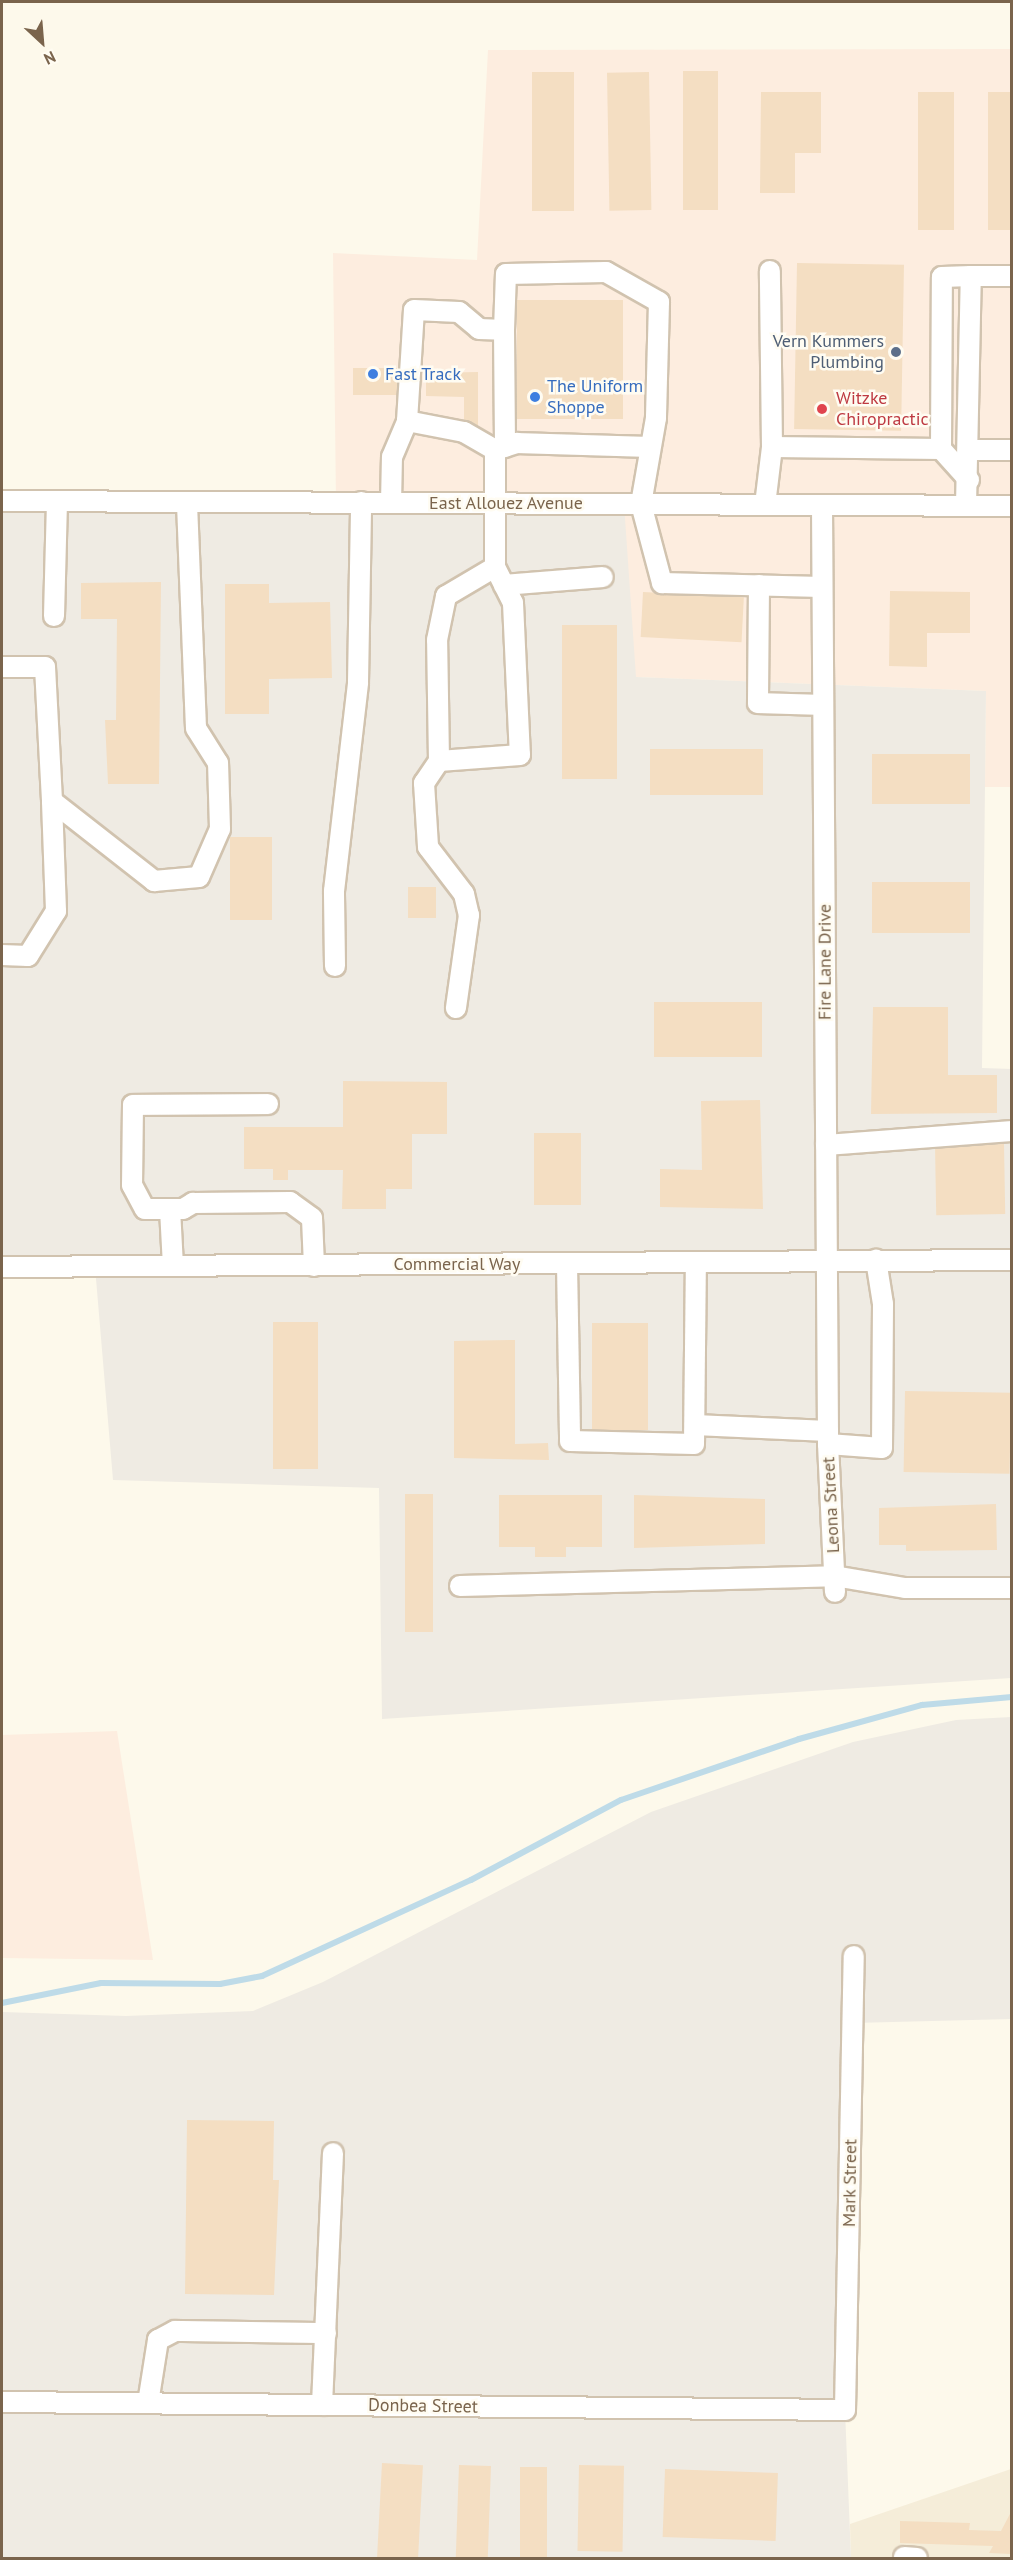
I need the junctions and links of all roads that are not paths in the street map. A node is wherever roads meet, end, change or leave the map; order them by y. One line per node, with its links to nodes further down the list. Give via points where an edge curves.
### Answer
1 (770, 271): 7 (street)
2 (971, 276): 3 (street); 9 (street, via 942,277); 10 (street)
3 (1011, 276)
4 (504, 330): 5 (street, via 479,329 459,312 414,310); 6 (street, via 506,274 606,272 659,302 656,418); 8 (street)
5 (407, 421): 8 (street, via 464,432); 17 (street, via 392,457)
6 (649, 447): 8 (street, via 550,442); 19 (street)
7 (772, 447): 9 (street); 20 (street)
8 (500, 449): 18 (street)
9 (941, 449): 12 (street)
10 (969, 450): 11 (street); 12 (street)
11 (1011, 450)
12 (969, 480): 22 (street)
13 (2, 501): 14 (street, East Allouez Avenue)
14 (57, 501): 15 (street, East Allouez Avenue); 29 (street)
15 (187, 502): 16 (street, East Allouez Avenue); 33 (street, via 196,728 218,763 220,830 199,877 154,881)
16 (361, 502): 17 (street, East Allouez Avenue); 35 (street, via 358,682 334,891)
17 (391, 503): 18 (street, East Allouez Avenue)
18 (494, 503): 19 (street, East Allouez Avenue); 24 (street)
19 (641, 504): 20 (street, East Allouez Avenue); 27 (street, via 662,583)
20 (765, 505): 21 (street, East Allouez Avenue)
21 (822, 505): 22 (street, East Allouez Avenue); 28 (street, Fire Lane Drive)
22 (966, 506): 23 (street, East Allouez Avenue)
23 (1011, 506)
24 (495, 567): 26 (street); 32 (street, via 446,596 437,640)
25 (603, 577): 26 (street)
26 (504, 585): 32 (street, via 513,603 520,755)
27 (759, 585): 28 (street); 31 (street, via 758,703)
28 (822, 587): 31 (street, Fire Lane Drive)
29 (54, 616)
30 (2, 668): 33 (street, via 45,667)
31 (823, 705): 39 (street, Fire Lane Drive)
32 (439, 762): 36 (street, via 424,783 428,847 464,894 469,915)
33 (52, 801): 34 (street, via 57,911 28,957)
34 (2, 955)
35 (335, 966)
36 (456, 1008)
37 (268, 1104): 40 (street, via 133,1105 132,1185 145,1209)
38 (1011, 1131): 39 (street)
39 (826, 1145): 43 (street, Fire Lane Drive)
40 (170, 1209): 46 (street); 47 (street, via 193,1203 290,1203 312,1218)
41 (876, 1260): 42 (street, Commercial Way); 43 (street, Commercial Way); 50 (street, via 883,1304 882,1448)
42 (1011, 1260)
43 (826, 1262): 44 (street, Commercial Way); 50 (street, Fire Lane Drive)
44 (696, 1263): 45 (street, Commercial Way); 49 (street)
45 (567, 1264): 47 (street, Commercial Way); 49 (street, via 570,1440 694,1444)
46 (173, 1266): 47 (street, Commercial Way); 48 (street, Commercial Way)
47 (314, 1266)
48 (2, 1267)
49 (695, 1425): 50 (street)
50 (828, 1431): 51 (street, Leona Street)
51 (835, 1584): 52 (street); 53 (street)
52 (460, 1586)
53 (1011, 1588)
54 (854, 1956): 60 (street, Mark Street)
55 (333, 2153): 56 (street)
56 (326, 2332): 58 (street, via 175,2331 158,2340); 59 (street)
57 (2, 2402): 58 (street, Donbea Street)
58 (148, 2403): 59 (street, Donbea Street)
59 (322, 2405): 60 (street, Donbea Street)
60 (845, 2410)

